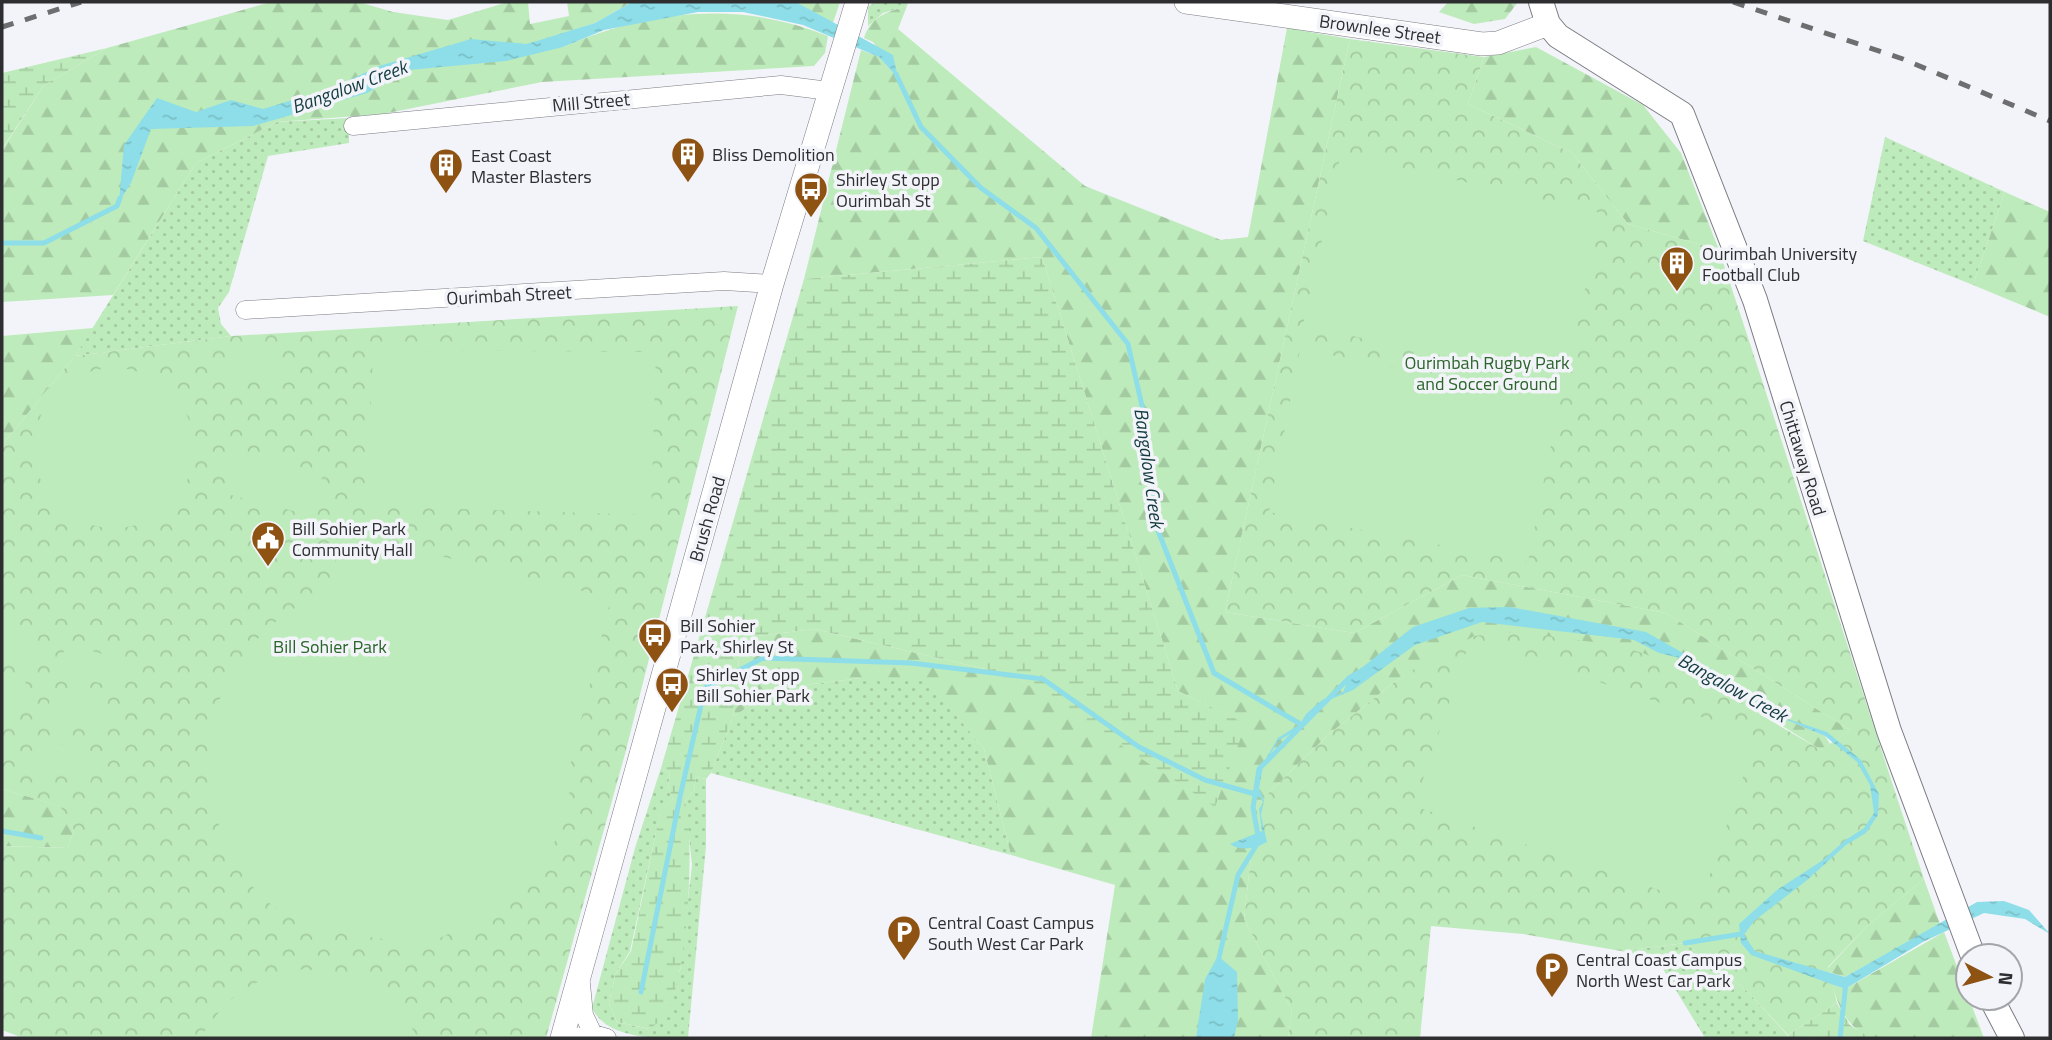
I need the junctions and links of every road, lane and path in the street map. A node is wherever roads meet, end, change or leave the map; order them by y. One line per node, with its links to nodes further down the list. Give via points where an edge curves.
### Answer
1 (1186, 2): 3 (street, Brownlee Street, via 1482,44 1515,38)
2 (853, 12): 4 (street, Brush Road)
3 (1545, 13): 9 (main road, Chittaway Road, via 1572,47 1682,114 1755,300 1889,731)
4 (829, 91): 5 (street, Mill Street, via 780,85); 6 (street, Brush Road)
5 (353, 126)
6 (772, 284): 7 (street, Ourimbah Street, via 724,281); 8 (street, Brush Road)
7 (244, 310)
8 (591, 932): 11 (street, via 580,992 584,1015); 12 (street, Brush Road)
9 (1968, 942)
10 (1998, 1012): 14 (main road)
11 (600, 1036): 13 (street)
12 (562, 1038)
13 (572, 1038)
14 (2012, 1038)

